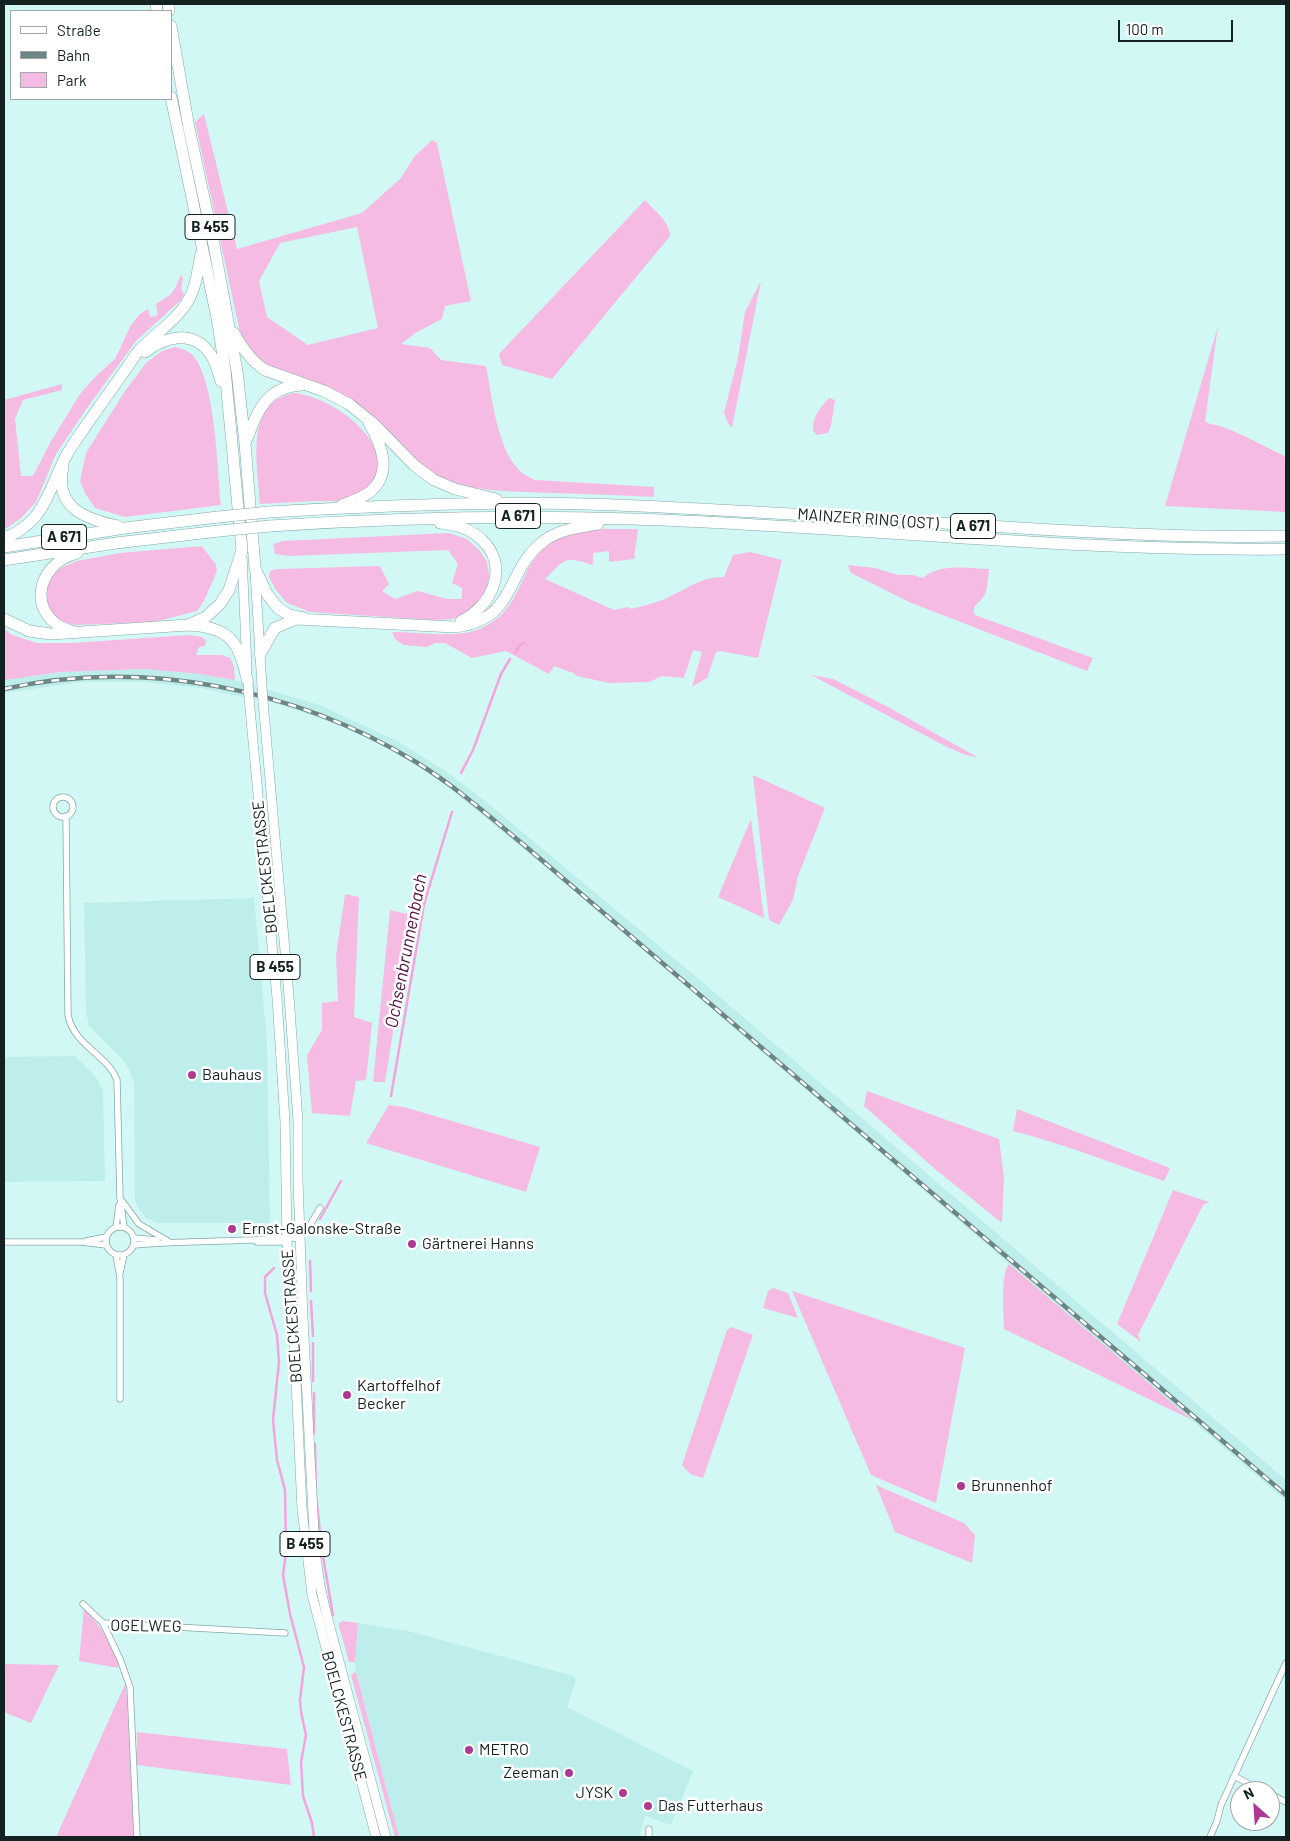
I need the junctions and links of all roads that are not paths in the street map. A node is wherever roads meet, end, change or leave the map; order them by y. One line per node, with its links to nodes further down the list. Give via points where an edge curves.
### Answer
1 (172, 32): 4 (highway, B 455)
2 (172, 100): 3 (highway, B 455)
3 (202, 248): 5 (highway, via 193,290 186,304 142,347); 7 (highway, B 455, via 218,323)
4 (230, 327): 6 (highway, via 244,351 259,366); 9 (highway, B 455)
5 (127, 368): 7 (highway, via 162,341 193,340 212,356); 10 (highway)
6 (311, 386): 8 (highway, via 337,397); 9 (highway, via 286,387 271,395 259,410)
7 (229, 404): 21 (highway, B 455)
8 (360, 413): 11 (highway, via 434,480 464,492); 12 (highway, via 379,443 384,465 378,483 370,491)
9 (246, 443): 23 (highway, B 455)
10 (64, 460): 15 (highway, via 62,485 72,507 89,519); 17 (highway, via 41,509 26,526)
11 (517, 503): 12 (highway, A 671); 16 (highway, MAINZER RING (OST) / A 671, via 660,507 1179,536)
12 (336, 508): 15 (highway, A 671, bridge)
13 (401, 518): 14 (highway, A 671); 18 (highway, A 671, bridge, via 270,526); 27 (highway, via 444,523 468,530 484,541 493,556 495,580 485,604 462,621)
14 (635, 519): 20 (highway, MAINZER RING (OST) / A 671, via 1090,546); 27 (highway, via 578,527 552,536 541,542 528,557 508,595 496,610 472,623 455,627)
15 (124, 528): 19 (highway, A 671)
16 (1286, 536)
17 (4, 538)
18 (116, 542): 22 (highway, A 671); 28 (highway, via 65,558 51,567 43,580 42,602 49,617 62,627)
19 (4, 547)
20 (1286, 549)
21 (242, 550): 26 (highway, via 229,590 220,604 206,617); 30 (main road, B 455)
22 (4, 560)
23 (255, 568): 24 (highway, via 267,594 278,608); 29 (main road, B 455)
24 (304, 618): 27 (highway); 29 (highway, via 275,628)
25 (4, 619): 28 (highway, via 19,628 40,633)
26 (188, 625): 28 (highway); 30 (highway, via 214,628 228,636 241,654)
27 (437, 626)
28 (81, 632)
29 (260, 654): 36 (main road, BOELCKESTRASSE / B 455, bridge, via 290,996 298,1121)
30 (248, 684): 39 (main road, BOELCKESTRASSE / B 455, bridge, via 286,1122)
31 (66, 816): 32 (street, via 68,1015 78,1038 108,1066 117,1080)
32 (120, 1198): 34 (street); 35 (street); 42 (street, via 139,1224)
33 (320, 1208): 36 (street)
34 (116, 1227): 35 (street); 37 (street)
35 (124, 1227): 38 (street)
36 (300, 1235): 39 (street); 58 (main road, BOELCKESTRASSE / B 455, via 315,1552 327,1616)
37 (106, 1237): 41 (street); 43 (street)
38 (134, 1238): 42 (street); 44 (street)
39 (287, 1240): 42 (street); 57 (main road, BOELCKESTRASSE / B 455, via 306,1556 315,1605)
40 (4, 1242): 41 (street)
41 (81, 1242): 43 (street)
42 (169, 1242): 44 (street)
43 (106, 1245): 45 (street)
44 (134, 1245): 46 (street)
45 (116, 1255): 46 (street); 47 (street)
46 (124, 1255): 47 (street)
47 (120, 1278): 48 (street)
48 (120, 1399)
49 (84, 1604): 50 (street)
50 (102, 1623): 51 (street, OGELWEG); 56 (street, OGELWEG, via 130,1687)
51 (286, 1633)
52 (1286, 1663): 53 (street)
53 (1234, 1776): 54 (street); 60 (street)
54 (1244, 1781)
55 (649, 1829): 59 (street)
56 (137, 1837)
57 (376, 1837)
58 (386, 1837)
59 (649, 1837)
60 (1210, 1837)

